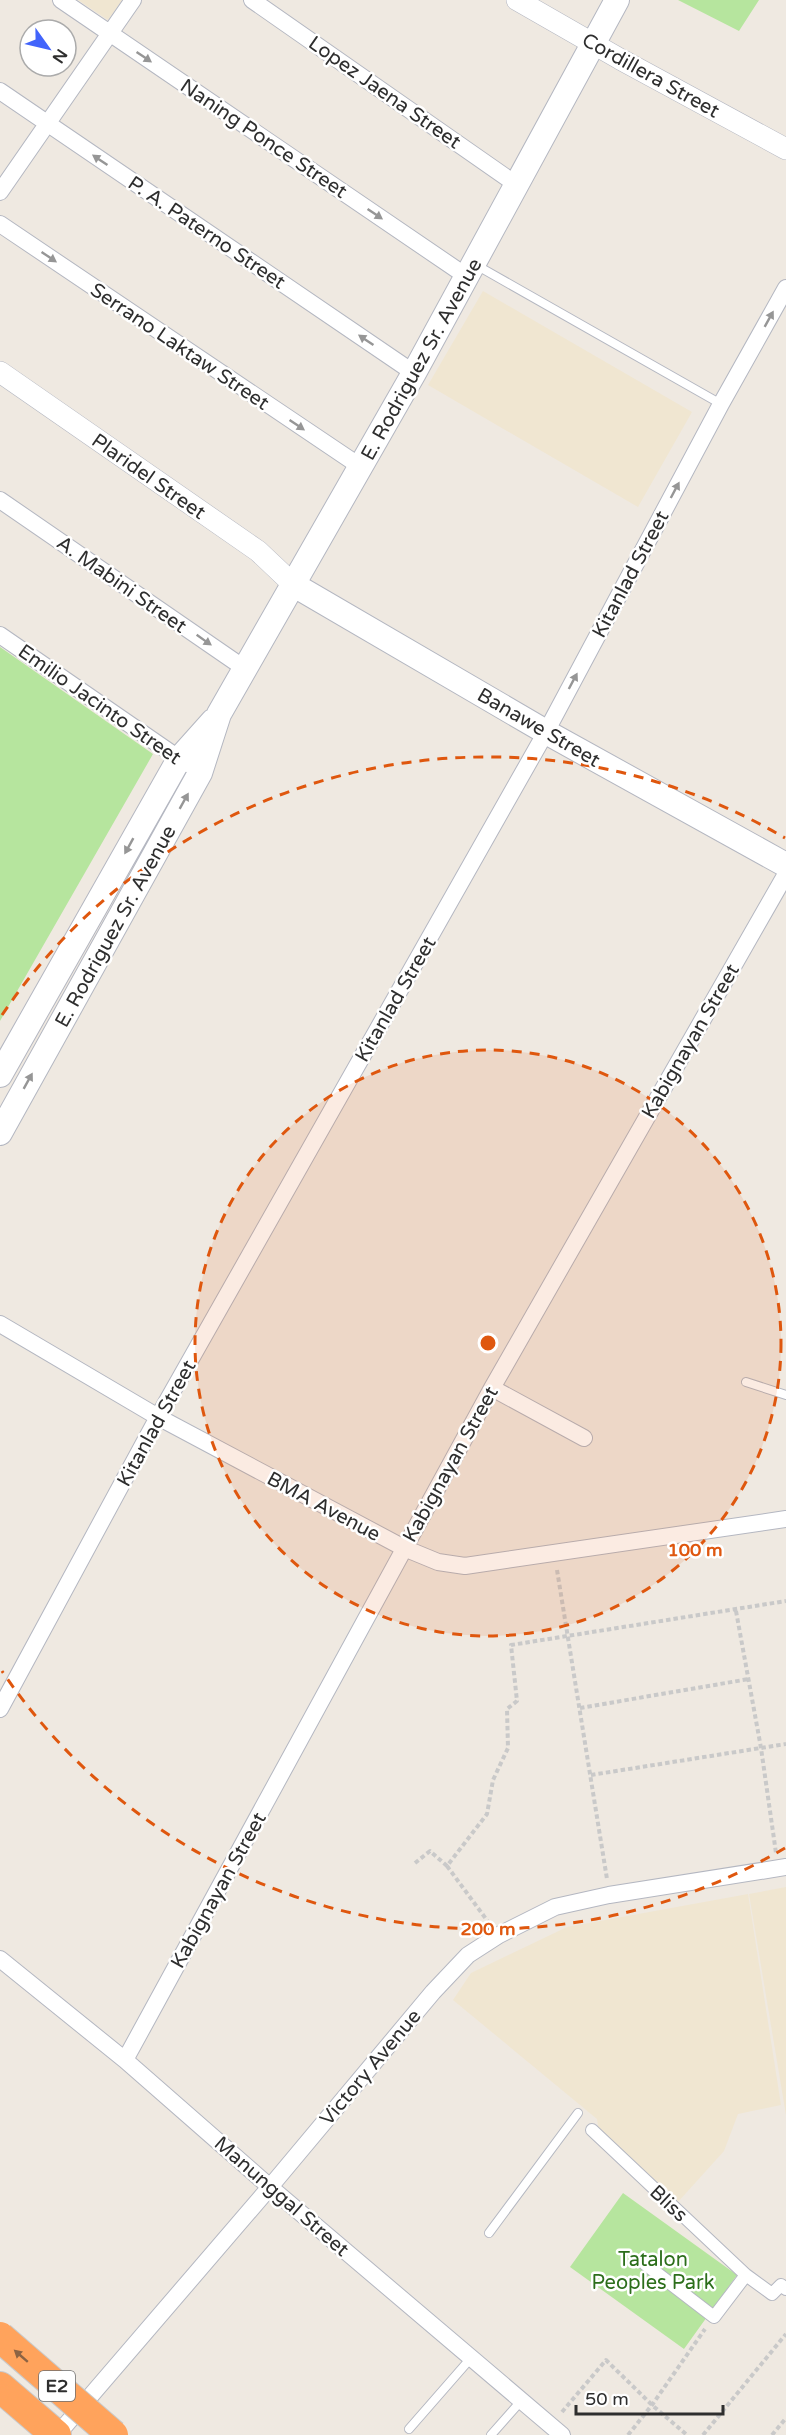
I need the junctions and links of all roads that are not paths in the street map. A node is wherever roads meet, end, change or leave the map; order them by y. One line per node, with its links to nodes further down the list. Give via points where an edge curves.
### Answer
1 (61, 0): 6 (street, Naning Ponce Street)
2 (133, 0): 6 (street)
3 (252, 0): 11 (street, Lopez Jaena Street)
4 (518, 0): 7 (street, Cordillera Street)
5 (617, 0): 7 (main road, E. Rodriguez Sr. Avenue)
6 (110, 34): 9 (street); 14 (street, Naning Ponce Street, one-way to 14)
7 (593, 43): 10 (street, Cordillera Street); 11 (main road, E. Rodriguez Sr. Avenue)
8 (0, 92): 9 (street, P. A. Paterno Street)
9 (47, 124): 12 (street); 17 (street, P. A. Paterno Street, one-way to 9)
10 (786, 150)
11 (517, 185): 14 (main road, E. Rodriguez Sr. Avenue)
12 (0, 192)
13 (0, 224): 19 (street, Serrano Laktaw Street, one-way to 19)
14 (470, 270): 17 (main road, E. Rodriguez Sr. Avenue); 18 (lane)
15 (786, 288): 18 (street, Kitanlad Street, one-way to 15)
16 (0, 372): 21 (street, Plaridel Street, via 258,551)
17 (414, 373): 19 (main road, E. Rodriguez Sr. Avenue)
18 (721, 404): 25 (street, Kitanlad Street, one-way to 18)
19 (361, 467): 21 (main road, E. Rodriguez Sr. Avenue)
20 (0, 500): 23 (street, A. Mabini Street, one-way to 23)
21 (294, 585): 23 (main road, E. Rodriguez Sr. Avenue); 25 (main road, Banawe Street)
22 (0, 635): 26 (street, Emilio Jacinto Street)
23 (244, 668): 24 (main road, E. Rodriguez Sr. Avenue)
24 (219, 714): 26 (main road, E. Rodriguez Sr. Avenue); 27 (main road, E. Rodriguez Sr. Avenue)
25 (546, 732): 28 (main road, Banawe Street); 36 (street, Kitanlad Street)
26 (179, 759): 27 (street, Emilio Jacinto Street); 30 (main road, E. Rodriguez Sr. Avenue, one-way to 30)
27 (200, 773): 31 (main road, E. Rodriguez Sr. Avenue, one-way to 27)
28 (786, 865)
29 (786, 874): 34 (street, Kabignayan Street)
30 (0, 1075)
31 (0, 1133)
32 (0, 1324): 36 (street, BMA Avenue)
33 (746, 1382): 35 (lane)
34 (492, 1388): 37 (street); 39 (street, Kabignayan Street)
35 (786, 1395)
36 (158, 1417): 39 (street, BMA Avenue); 40 (street, Kitanlad Street)
37 (585, 1438)
38 (786, 1519): 39 (street, BMA Avenue, via 465,1566 438,1562)
39 (404, 1548): 43 (street, Kabignayan Street)
40 (0, 1709)
41 (782, 1867): 46 (street, Victory Avenue, via 555,1907 499,1935 468,1955 433,1992)
42 (0, 1959): 43 (street, Manunggal Street)
43 (125, 2060): 46 (street, Manunggal Street)
44 (578, 2113): 47 (lane)
45 (592, 2130): 49 (street, Bliss)
46 (270, 2187): 52 (street, Manunggal Street); 58 (street, Victory Avenue)
47 (489, 2233)
48 (645, 2264): 49 (street, via 714,2317)
49 (746, 2275): 50 (street, Bliss, via 772,2294 781,2285)
50 (786, 2289)
51 (0, 2337): 57 (highway, E2, one-way to 51, bridge)
52 (471, 2358): 54 (street, Manunggal Street); 55 (lane)
53 (0, 2387): 58 (highway, E2)
54 (521, 2401): 56 (street, Manunggal Street); 59 (lane)
55 (409, 2429)
56 (556, 2430)
57 (111, 2432)
58 (56, 2435)
59 (491, 2435)

